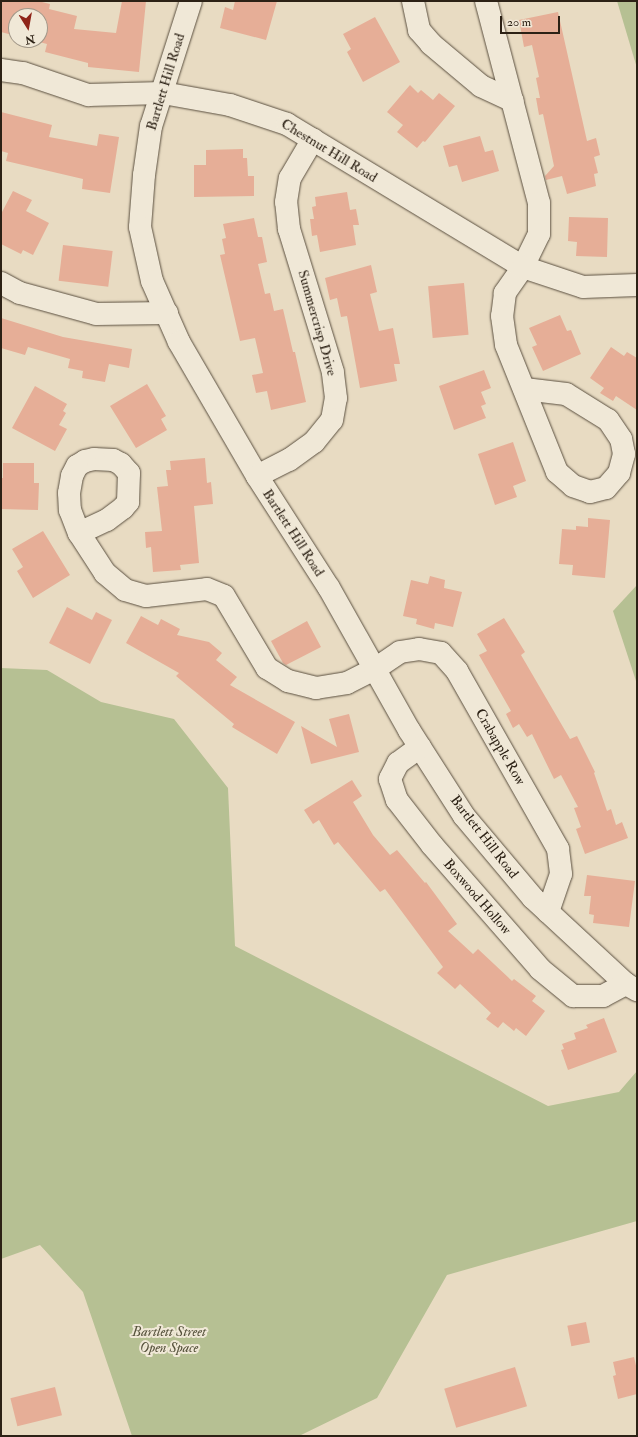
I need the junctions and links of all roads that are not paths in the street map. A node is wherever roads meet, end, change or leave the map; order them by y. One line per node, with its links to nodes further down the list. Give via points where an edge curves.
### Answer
1 (192, 1): 5 (street, Bartlett Hill Road)
2 (413, 1): 6 (street, via 419,30 431,44 482,86)
3 (486, 1): 6 (street)
4 (1, 70): 5 (street, Chestnut Hill Road, via 23,73 88,95)
5 (163, 94): 7 (street, Chestnut Hill Road, via 230,105 287,124); 11 (street, Bartlett Hill Road, via 151,126 140,227 152,281)
6 (513, 101): 8 (street, via 539,202 539,234)
7 (313, 139): 8 (street, Chestnut Hill Road); 13 (street, Summercrisp Drive, via 290,178 286,202 289,229 333,372 336,398 332,420 314,442 289,460)
8 (523, 267): 10 (street, Chestnut Hill Road, via 583,287); 12 (street, via 505,293 502,316 506,345)
9 (1, 283): 11 (street, via 20,293 96,314)
10 (637, 285)
11 (167, 313): 13 (street, Bartlett Hill Road, via 179,342)
12 (524, 389): 12 (street, via 557,472 573,486 590,492 606,488 619,473 624,454 621,439 608,420 566,394)
13 (257, 476): 15 (street, Bartlett Hill Road, via 329,588)
14 (79, 533): 15 (street, Crabapple Row, via 105,573 125,590 146,596 207,589 224,596 267,668 288,681 316,688 347,683)
15 (375, 669): 16 (street, Bartlett Hill Road); 17 (street, Crabapple Row, via 400,652 419,649 441,653 457,671 558,849 561,874)
16 (420, 747): 17 (street, Bartlett Hill Road, via 464,816 533,898); 18 (street, Boxwood Hollow, via 398,763 390,779 397,800 540,969 574,996 603,996)
17 (548, 912): 18 (street, Bartlett Hill Road)
18 (631, 987)

